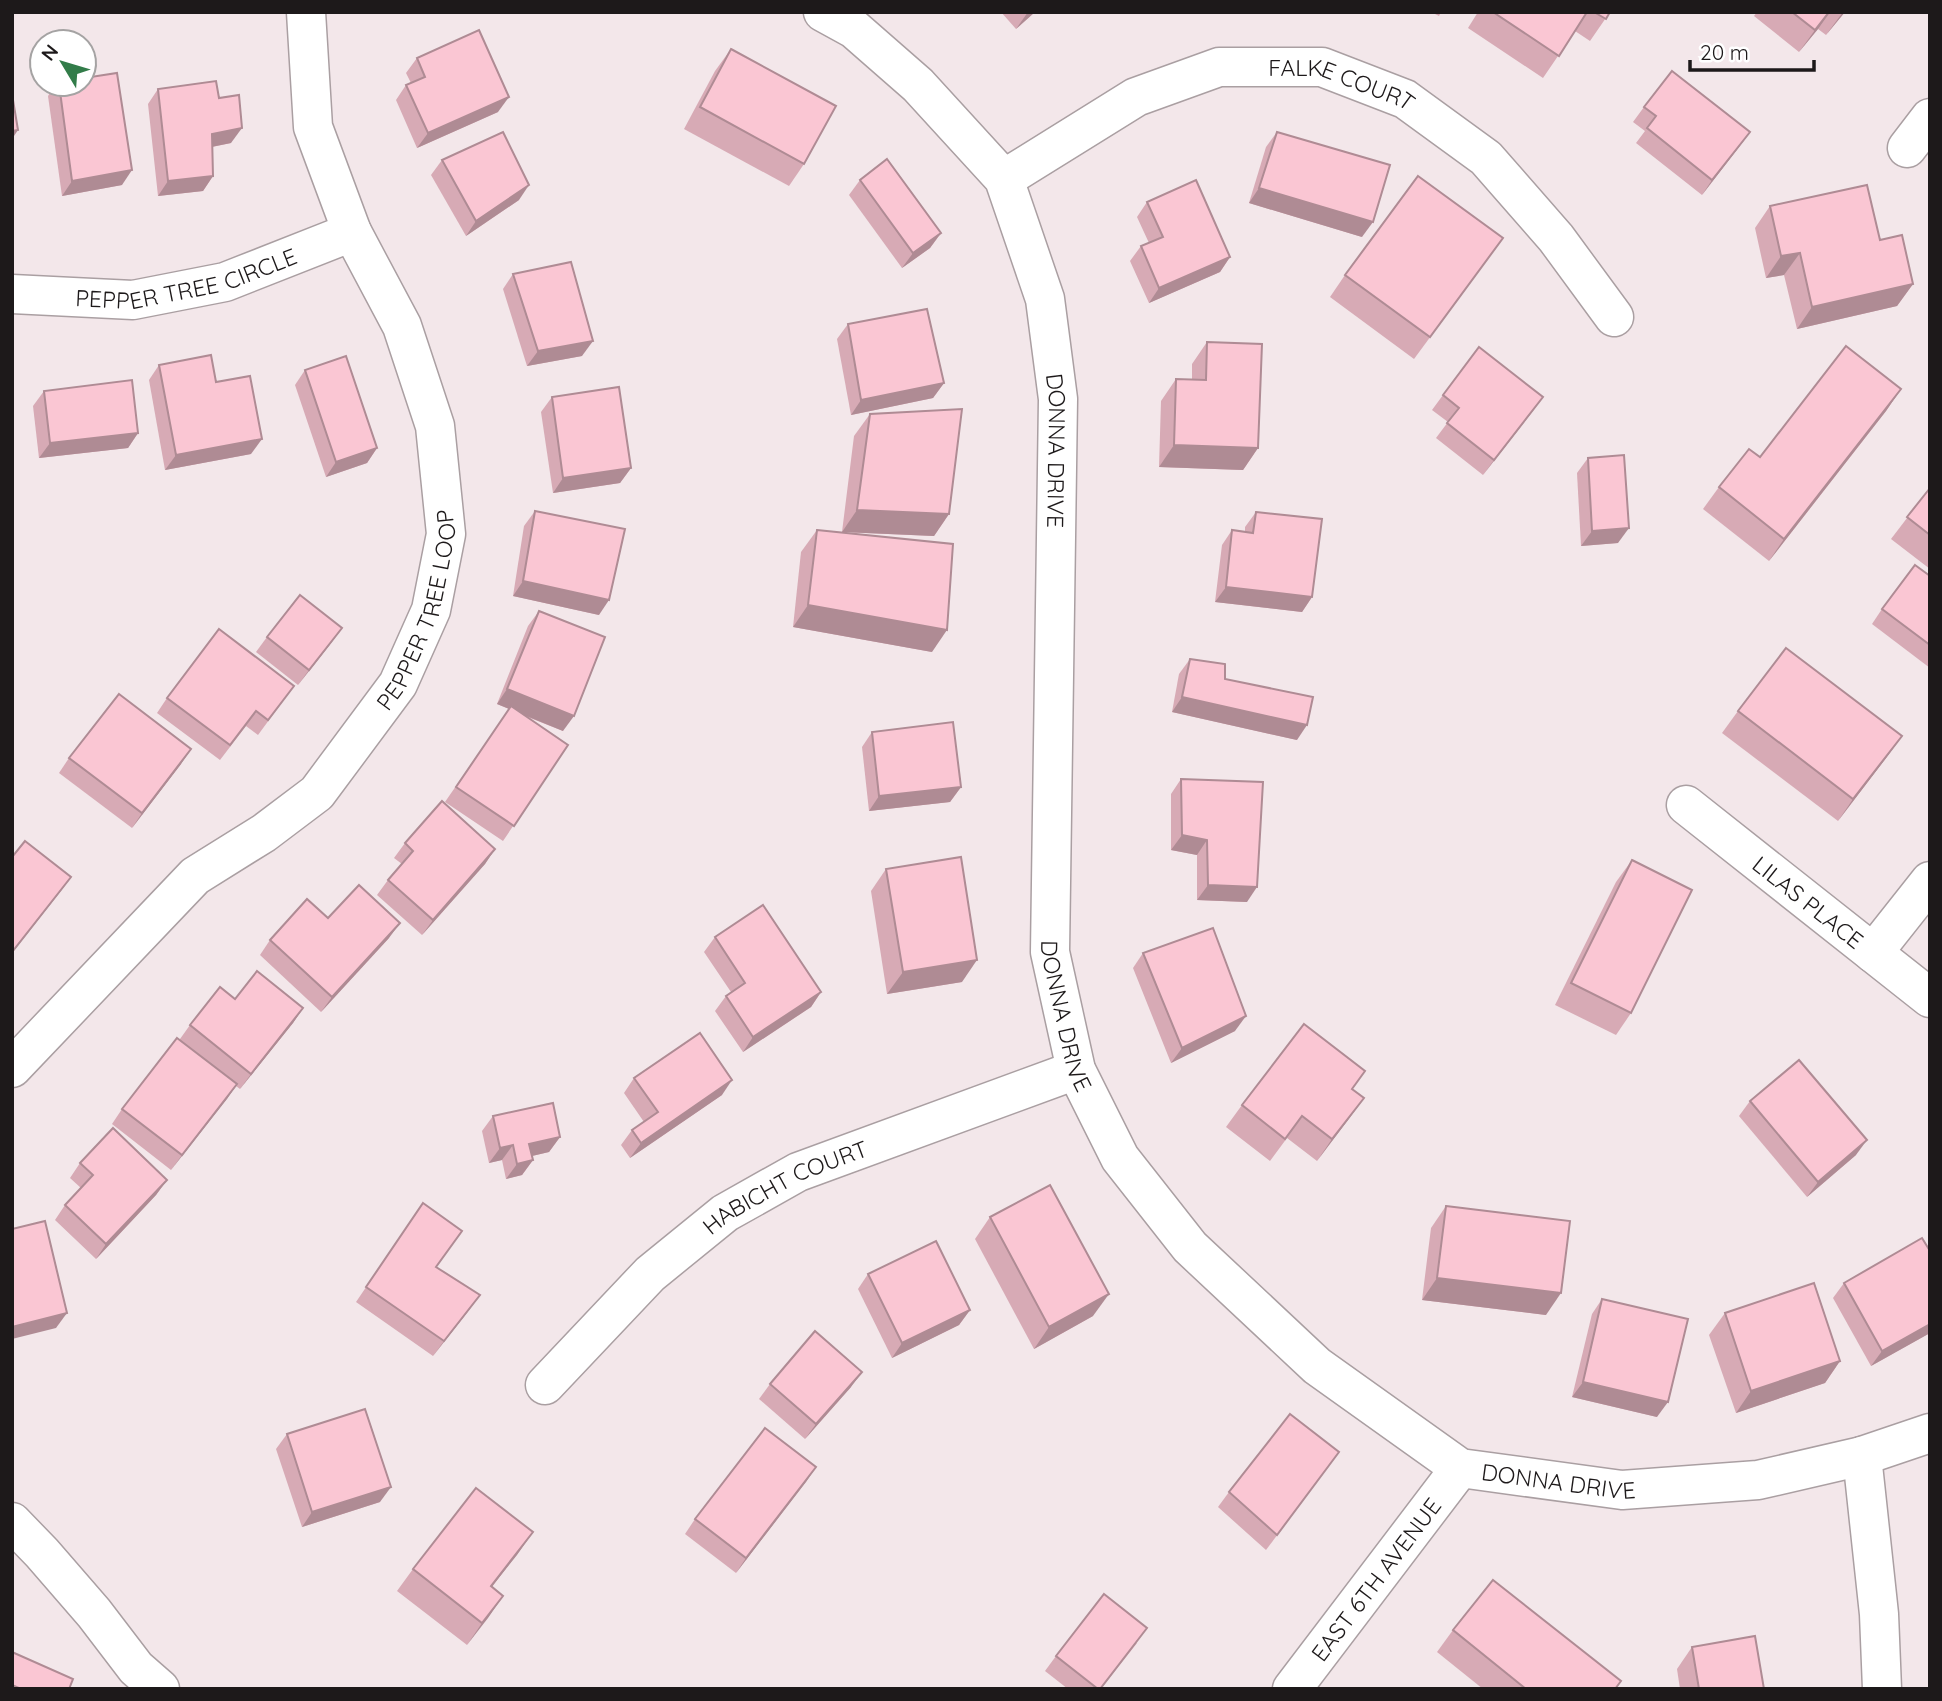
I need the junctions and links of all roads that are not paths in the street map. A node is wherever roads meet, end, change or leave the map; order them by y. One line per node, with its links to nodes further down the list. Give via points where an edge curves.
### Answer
1 (306, 12): 6 (street, PEPPER TREE LOOP, via 313,127)
2 (823, 12): 5 (street, DONNA DRIVE, via 854,29 918,85)
3 (1930, 118): 4 (street)
4 (1906, 148)
5 (1004, 179): 8 (street, FALKE COURT, via 1136,97 1219,67 1322,67 1405,99 1486,159 1556,238); 14 (street, DONNA DRIVE, via 1045,299 1058,399 1051,952)
6 (352, 232): 7 (street, PEPPER TREE CIRCLE, via 225,282 132,300); 13 (street, PEPPER TREE LOOP, via 402,326 435,426 446,534 431,610 398,684 317,793 195,877)
7 (12, 294)
8 (1614, 317)
9 (1686, 804): 11 (street, LILAS PLACE)
10 (1930, 881): 11 (street)
11 (1873, 953): 12 (street, LILAS PLACE)
12 (1930, 998)
13 (12, 1068)
14 (1076, 1070): 15 (street, HABICHT COURT, via 798,1172 725,1213 650,1273); 18 (street, DONNA DRIVE, via 1119,1158 1190,1247 1317,1366)
15 (545, 1385)
16 (1930, 1433): 17 (street, DONNA DRIVE)
17 (1862, 1456): 18 (street, DONNA DRIVE, via 1758,1480 1622,1490); 22 (street)
18 (1460, 1468): 21 (street, EAST 6TH AVENUE)
19 (12, 1522): 20 (street, via 85,1603)
20 (138, 1682)
21 (1292, 1689)
22 (1882, 1689)

